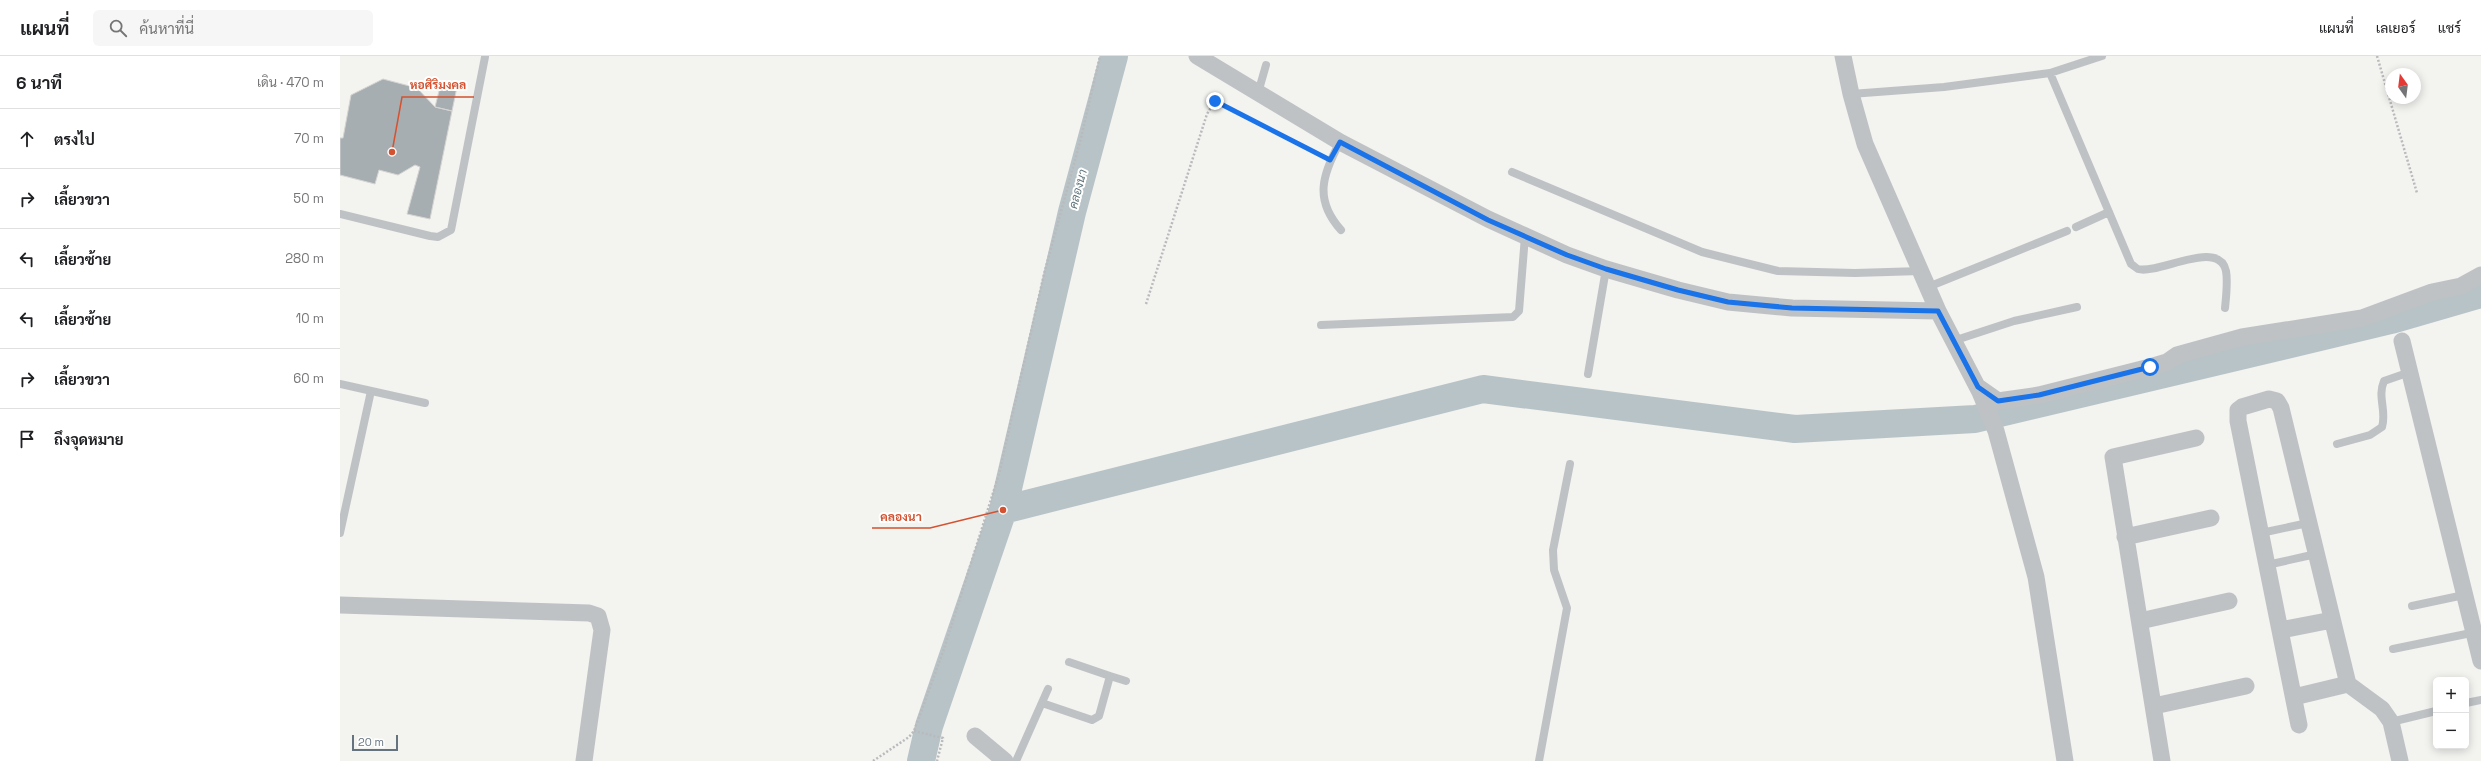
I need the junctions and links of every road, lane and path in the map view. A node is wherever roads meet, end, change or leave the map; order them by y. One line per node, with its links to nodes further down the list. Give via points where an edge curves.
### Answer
1 (484, 56): 16 (lane, via 451,230 438,237 430,236)
2 (1100, 56): 73 (path, via 1082,138 1051,246 999,474 942,656)
3 (1197, 56): 9 (street)
4 (1843, 56): 10 (street)
5 (2102, 56): 8 (lane)
6 (2377, 56): 14 (path)
7 (1266, 65): 9 (lane)
8 (2050, 73): 10 (lane, via 1951,86); 15 (lane)
9 (1258, 93): 11 (street)
10 (1851, 94): 22 (street, via 1865,144)
11 (1340, 142): 12 (lane); 20 (street, via 1488,220)
12 (1330, 160): 18 (lane, via 1325,169 1323,193 1330,218); 25 (path, via 1215,101 1207,114)
13 (1512, 172): 22 (lane, via 1702,252 1778,271)
14 (2417, 193)
15 (2109, 212): 17 (lane); 27 (lane, via 2124,252 2131,264 2139,269 2154,269 2210,257 2222,263 2226,271)
16 (340, 214)
17 (2076, 227)
18 (1341, 230)
19 (2067, 231): 24 (lane)
20 (1525, 236): 21 (street); 29 (lane, via 1519,311 1513,317)
21 (1606, 269): 28 (street, via 1728,302 1792,308); 33 (lane)
22 (1921, 271): 24 (street)
23 (2481, 275): 35 (street, via 2461,286 2432,292 2362,318 2242,337 2176,355 2167,362 2150,367 2039,395 1998,401)
24 (1928, 287): 28 (street)
25 (1146, 304)
26 (2077, 307): 30 (lane, via 2014,321)
27 (2225, 308)
28 (1938, 311): 30 (street)
29 (1321, 325)
30 (1953, 341): 35 (street)
31 (2402, 341): 32 (street)
32 (2410, 372): 39 (lane, via 2384,381 2380,390 2385,419 2382,427 2370,435); 49 (street)
33 (1588, 374)
34 (340, 384): 36 (lane)
35 (1979, 390): 81 (street, via 1996,430 2036,577)
36 (371, 391): 37 (lane); 41 (lane)
37 (425, 403)
38 (2196, 438): 46 (street, via 2113,457)
39 (2337, 444)
40 (1570, 464): 80 (lane, via 1553,550 1554,570 1567,608)
41 (342, 511): 44 (lane)
42 (2211, 518): 46 (street)
43 (2308, 523): 45 (lane); 45 (street, via 2281,408 2277,401 2269,399 2246,404 2238,410 2238,421); 47 (street)
44 (340, 533)
45 (2261, 533): 48 (street)
46 (2125, 537): 54 (street)
47 (2316, 554): 48 (lane); 53 (street)
48 (2267, 565): 55 (street)
49 (2464, 595): 52 (lane); 56 (street)
50 (2229, 601): 54 (street)
51 (340, 605): 75 (street, via 589,613 598,616 602,630)
52 (2412, 606)
53 (2332, 620): 55 (street); 62 (street)
54 (2140, 621): 69 (street)
55 (2280, 630): 65 (street)
56 (2477, 632): 57 (lane); 58 (street)
57 (2393, 649)
58 (2481, 661)
59 (1069, 662): 60 (lane)
60 (1110, 676): 61 (lane); 68 (lane, via 1096,719 1092,720)
61 (1126, 681)
62 (2348, 684): 65 (street); 71 (street, via 2382,709)
63 (2246, 686): 69 (street)
64 (1048, 689): 68 (lane)
65 (2294, 697): 72 (street)
66 (2481, 700): 67 (lane)
67 (2469, 702)
68 (1042, 703): 79 (lane)
69 (2154, 706): 82 (street)
70 (2433, 712): 71 (lane)
71 (2391, 722): 83 (street)
72 (2299, 725)
73 (914, 731): 76 (path); 77 (path, via 943,738)
74 (975, 736): 78 (street)
75 (584, 761)
76 (873, 761)
77 (937, 761)
78 (1005, 761)
79 (1016, 761)
80 (1539, 761)
81 (2065, 761)
82 (2162, 761)
83 (2400, 761)

